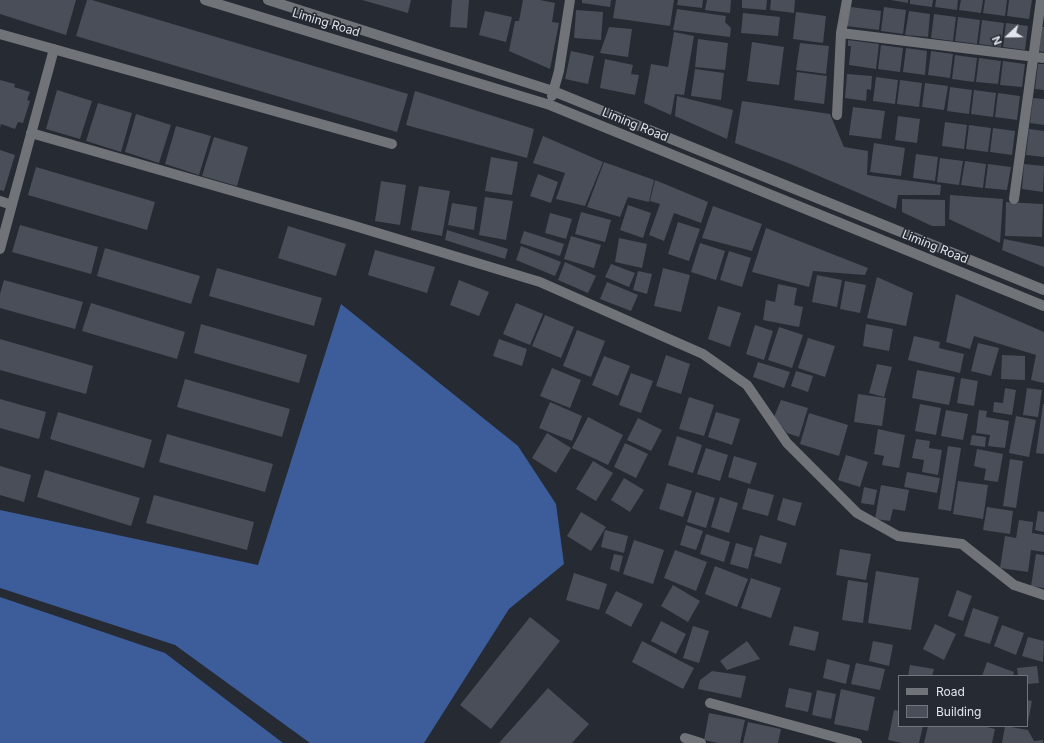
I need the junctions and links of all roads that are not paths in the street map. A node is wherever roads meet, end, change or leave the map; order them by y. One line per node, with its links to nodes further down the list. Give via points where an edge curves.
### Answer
1 (205, 0): 12 (street, Liming Road)
2 (268, 0): 11 (street, Liming Road)
3 (570, 0): 11 (street, via 559,71)
4 (847, 0): 6 (street)
5 (1041, 0): 9 (street)
6 (841, 33): 9 (street); 13 (street)
7 (0, 34): 8 (street)
8 (54, 49): 14 (street); 15 (street)
9 (1033, 56): 10 (street); 16 (street)
10 (1044, 58)
11 (553, 91): 12 (street); 20 (street, Liming Road)
12 (550, 104): 21 (street, Liming Road)
13 (837, 115)
14 (31, 133): 18 (street); 22 (street, via 540,282 702,354 747,385 787,443 857,513 898,536 962,544 1014,585)
15 (392, 144)
16 (1014, 199)
17 (0, 201): 18 (street)
18 (12, 205): 19 (street)
19 (0, 249)
20 (1044, 290)
21 (1044, 306)
22 (1044, 595)
23 (710, 703): 26 (street)
24 (685, 738): 25 (street)
25 (700, 743)
26 (857, 743)

